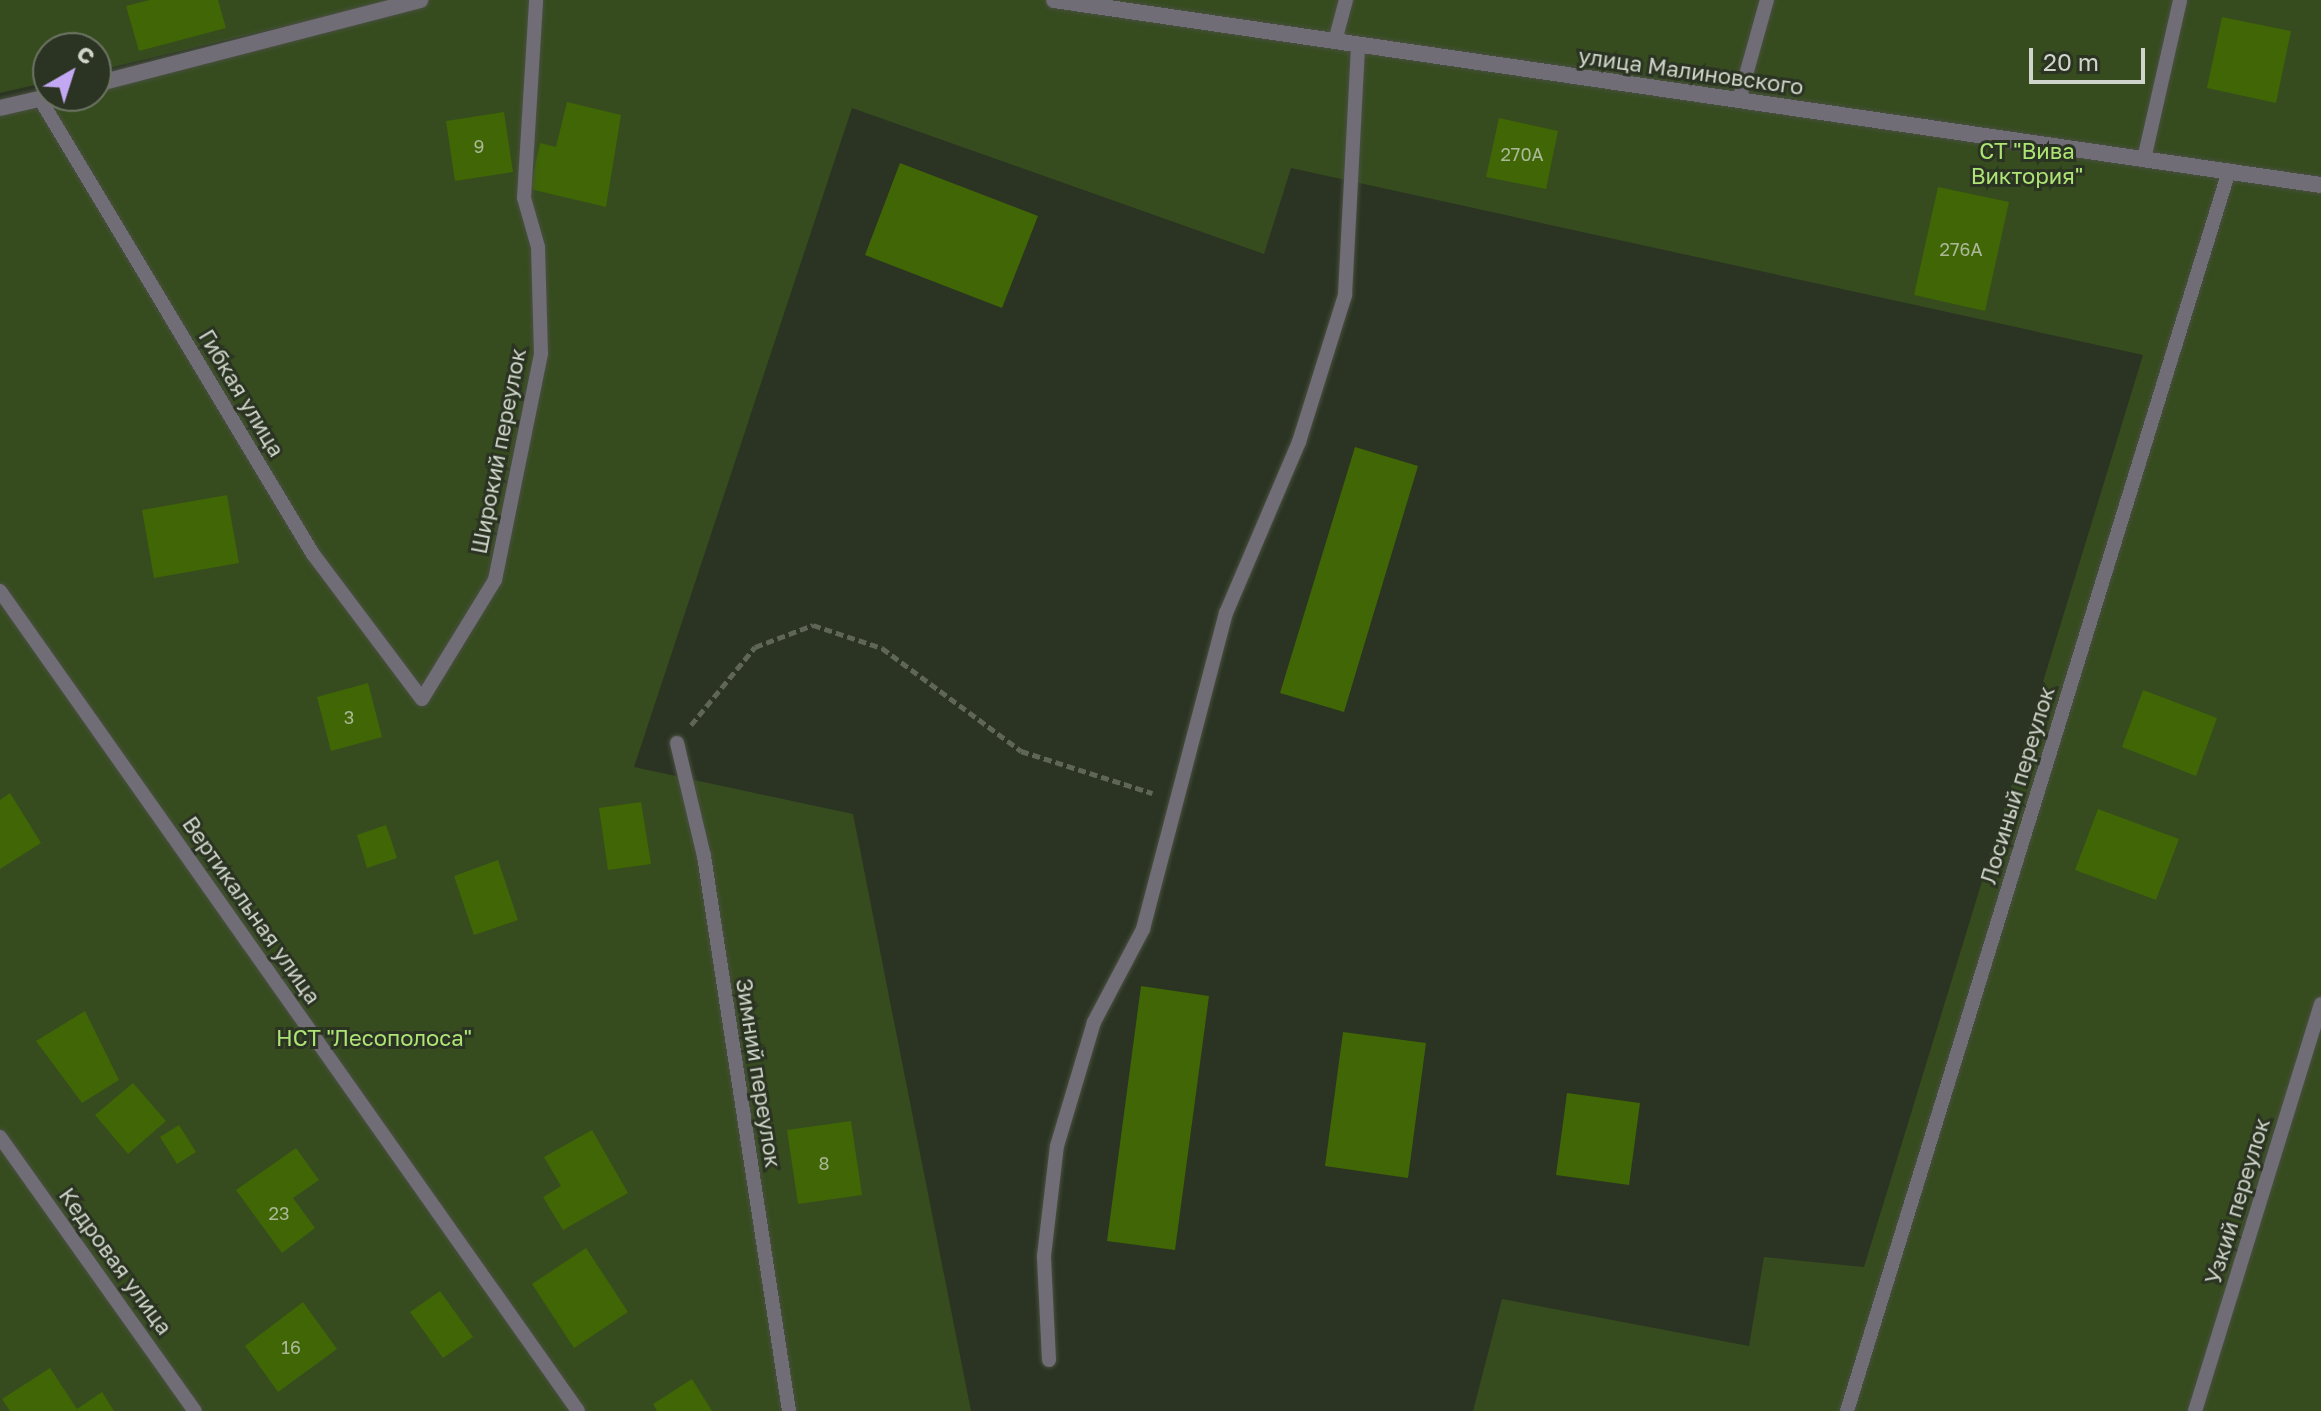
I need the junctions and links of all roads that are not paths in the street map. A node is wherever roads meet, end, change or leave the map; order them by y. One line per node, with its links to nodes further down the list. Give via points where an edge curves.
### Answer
1 (420, 0): 9 (street)
2 (536, 0): 18 (lane, Широкий переулок, via 524,198 538,247 541,354 495,580)
3 (1054, 0): 7 (street, улица Малиновского)
4 (1346, 0): 7 (lane)
5 (1767, 0): 10 (lane)
6 (2180, 0): 14 (lane)
7 (1335, 41): 8 (street, улица Малиновского)
8 (1358, 44): 10 (street, улица Малиновского); 22 (lane, via 1345,295 1299,442 1226,613 1143,929 1094,1022 1057,1146 1044,1256)
9 (112, 80)
10 (1739, 100): 14 (street, улица Малиновского)
11 (32, 101): 12 (street)
12 (0, 108)
13 (54, 112): 18 (lane, Гибкая улица, via 313,554)
14 (2144, 159): 15 (street, улица Малиновского)
15 (2229, 171): 16 (street, улица Малиновского); 26 (lane, Лосиный переулок)
16 (2321, 185)
17 (0, 591): 24 (lane, Вертикальная улица)
18 (422, 699)
19 (677, 743): 25 (lane, Зимний переулок, via 704,856)
20 (2321, 1004): 27 (lane, Узкий переулок)
21 (0, 1137): 23 (lane, Кедровая улица)
22 (1049, 1360)
23 (195, 1411)
24 (578, 1411)
25 (789, 1411)
26 (1847, 1411)
27 (2195, 1411)

